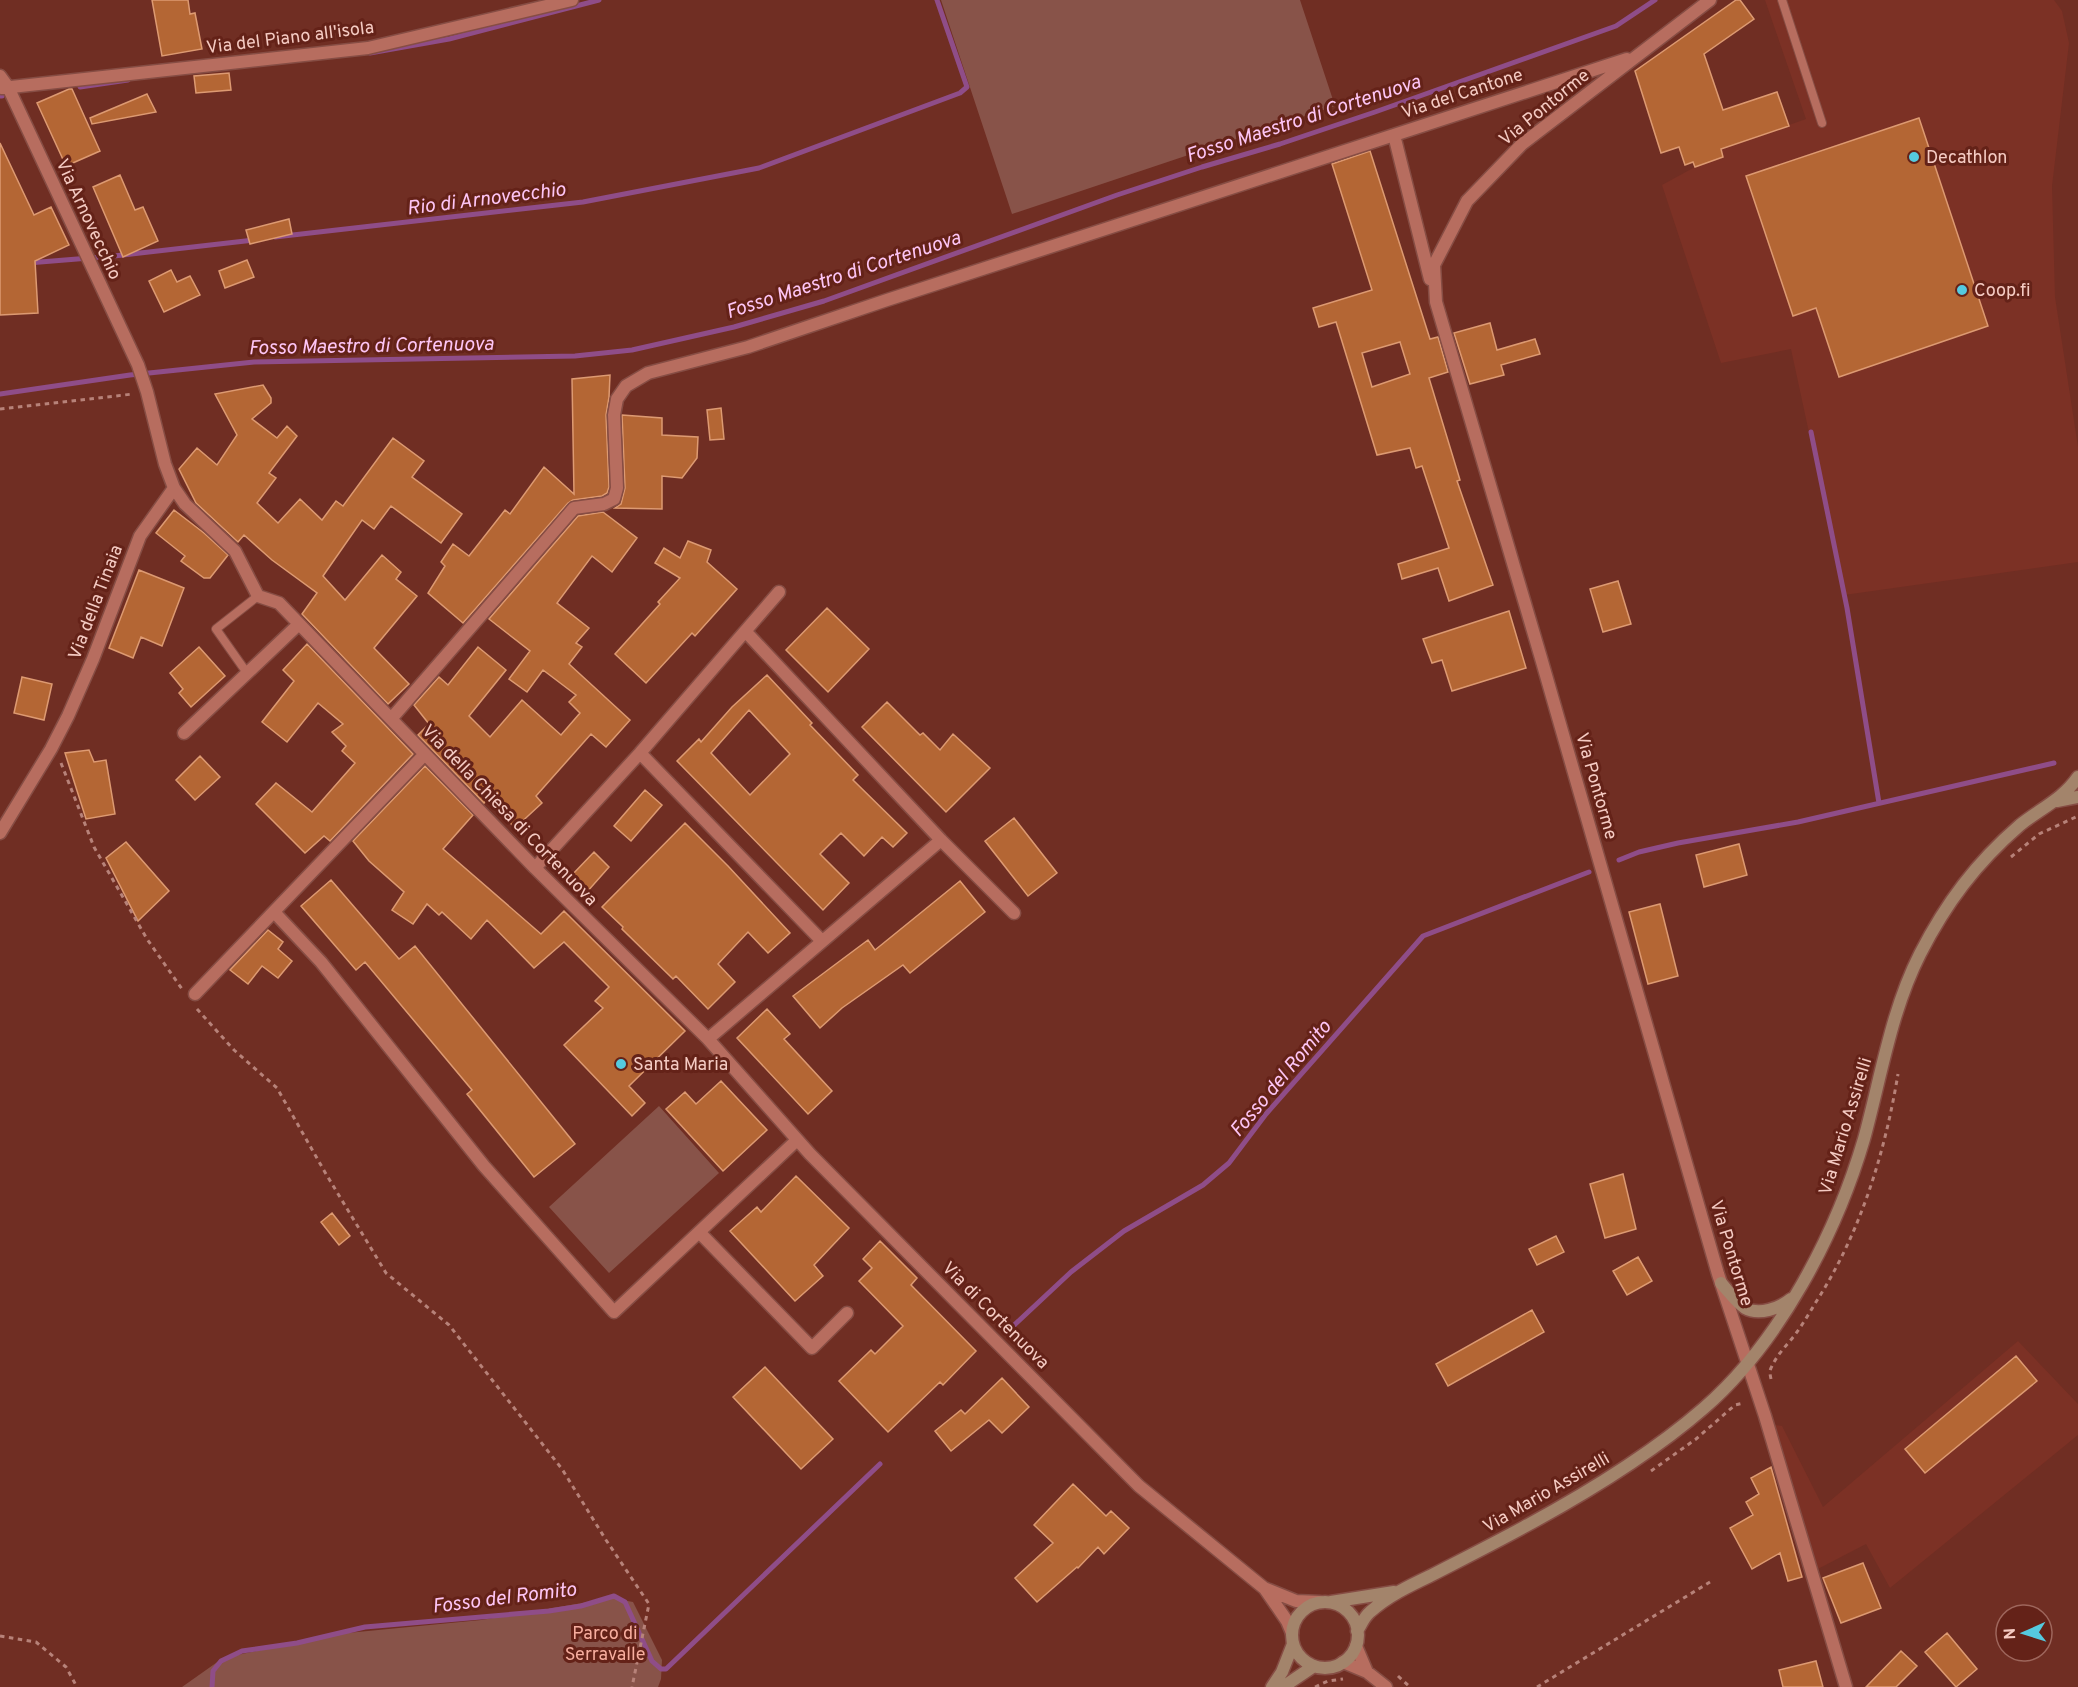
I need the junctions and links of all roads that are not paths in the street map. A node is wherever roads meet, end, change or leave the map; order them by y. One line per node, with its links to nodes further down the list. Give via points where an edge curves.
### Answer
1 (572, 0): 6 (street, Via del Piano all'isola, via 368,48)
2 (1710, 0): 4 (street, Via Pontorme)
3 (1782, 0): 7 (lane)
4 (1637, 56): 8 (street, Via del Cantone); 9 (street, Via Pontorme, via 1522,144 1467,201 1434,265)
5 (0, 76): 6 (street, Via Arnovecchio)
6 (4, 88): 10 (street, Via Arnovecchio, via 138,365)
7 (1822, 123)
8 (1394, 135): 9 (street, Via del Cantone); 16 (street, via 748,347 648,373 626,386 617,399 614,499 574,508)
9 (1436, 302): 34 (street, Via Pontorme)
10 (174, 488): 12 (street, via 185,504 236,551); 23 (street, Via della Tinaia, via 140,536 93,658 53,745)
11 (778, 592): 14 (street)
12 (258, 596): 13 (street, Via della Chiesa di Cortenuova, via 279,603); 15 (lane, via 216,629)
13 (299, 624): 15 (street); 16 (street, Via della Chiesa di Cortenuova)
14 (746, 632): 18 (street); 24 (street)
15 (247, 673): 17 (street)
16 (391, 719): 19 (street, Via della Chiesa di Cortenuova)
17 (184, 733)
18 (640, 753): 25 (street); 28 (street)
19 (425, 754): 25 (street, Via della Chiesa di Cortenuova); 26 (street)
20 (2078, 777): 22 (street)
21 (2078, 796): 22 (street)
22 (2056, 801): 35 (street, Via Mario Assirelli, via 2021,824 1979,864 1918,956 1905,988 1844,1197)
23 (0, 833)
24 (941, 840): 27 (street); 28 (street)
25 (535, 868): 30 (street, Via della Chiesa di Cortenuova)
26 (274, 912): 29 (street); 33 (street, via 321,962 484,1166 614,1312)
27 (1014, 913)
28 (821, 940): 30 (street)
29 (192, 998)
30 (708, 1039): 31 (street, Via della Chiesa di Cortenuova)
31 (717, 1051): 32 (street, Via di Cortenuova)
32 (797, 1140): 33 (street); 38 (street, Via di Cortenuova, via 1139,1486)
33 (699, 1232): 36 (street, via 812,1348)
34 (1721, 1283): 35 (street, via 1750,1310 1778,1307); 37 (street, Via Pontorme)
35 (1796, 1294): 37 (street, Via Mario Assirelli)
36 (847, 1313)
37 (1748, 1364): 39 (street, Via Mario Assirelli, via 1702,1410 1605,1480 1523,1528); 50 (street, Via Pontorme)
38 (1264, 1588): 40 (street, Via di Cortenuova, via 1296,1601); 42 (street, Via di Cortenuova, via 1287,1621)
39 (1398, 1592): 40 (street); 41 (street, via 1368,1613)
40 (1325, 1602): 41 (street, via 1348,1611); 42 (street, via 1300,1613 1294,1622)
41 (1357, 1631): 43 (street)
42 (1292, 1639): 45 (street, Via di Cortenuova, via 1298,1654); 47 (street, via 1282,1672)
43 (1356, 1646): 44 (street); 46 (street)
44 (1343, 1662): 45 (street, via 1324,1668); 46 (street)
45 (1314, 1666): 48 (street)
46 (1367, 1672): 49 (street)
47 (1272, 1687)
48 (1282, 1687)
49 (1386, 1687)
50 (1846, 1687)

